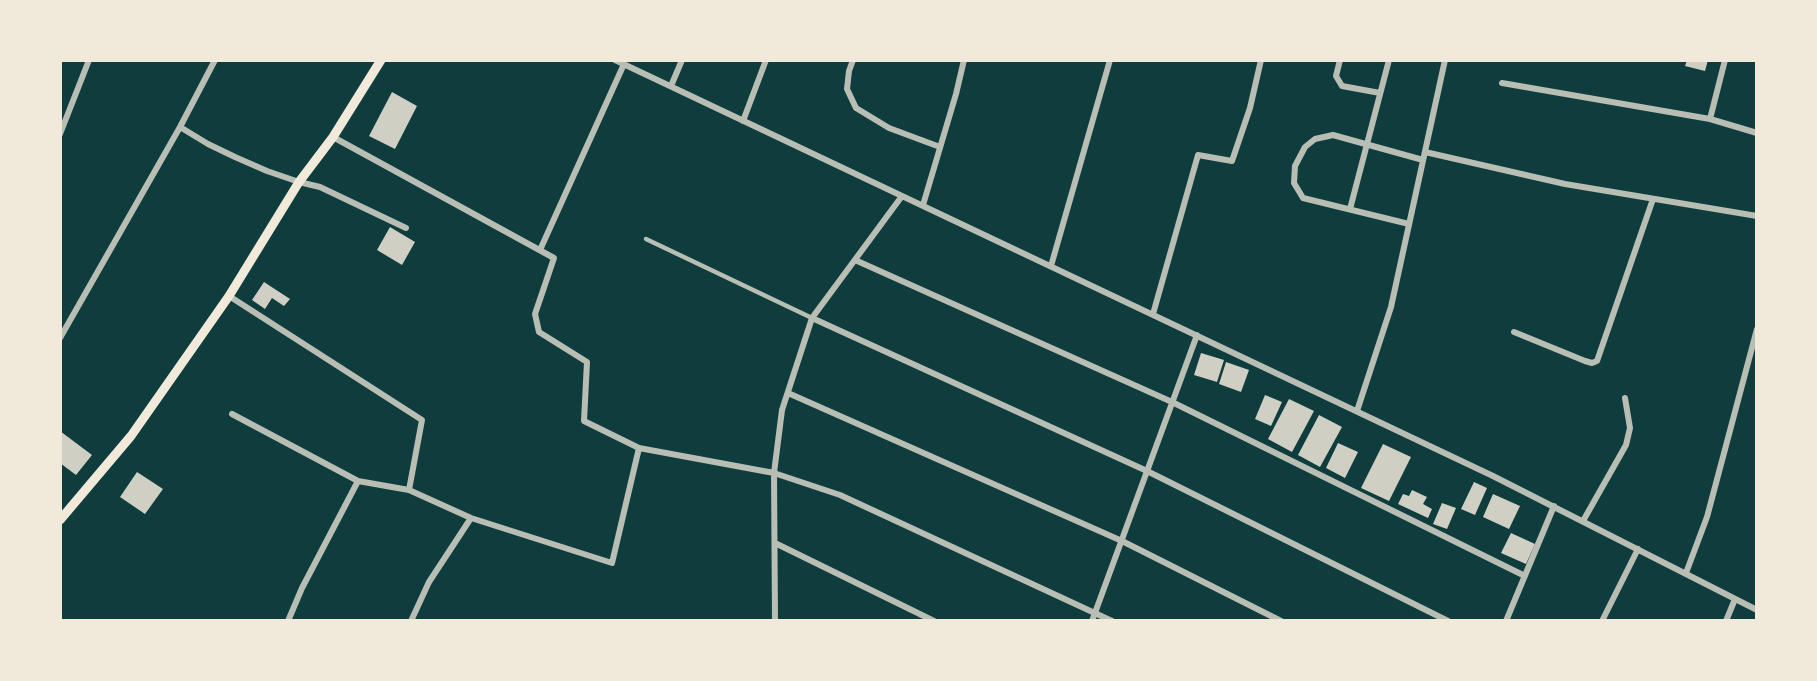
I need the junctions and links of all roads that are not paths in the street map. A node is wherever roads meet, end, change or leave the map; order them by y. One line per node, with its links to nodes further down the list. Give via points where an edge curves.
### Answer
1 (89, 60): 23 (street)
2 (214, 60): 21 (street)
3 (381, 60): 24 (main road)
4 (615, 60): 15 (street)
5 (682, 60): 17 (street)
6 (766, 60): 20 (street)
7 (854, 60): 26 (street, via 847,89 856,108 889,128)
8 (964, 60): 26 (street)
9 (1110, 60): 40 (street)
10 (1261, 60): 42 (street, via 1232,161 1198,155)
11 (1340, 60): 18 (street, via 1336,76 1342,86)
12 (1389, 60): 18 (street)
13 (1445, 60): 27 (street)
14 (1725, 60): 19 (street)
15 (624, 64): 17 (street); 38 (street)
16 (1502, 83): 19 (street)
17 (671, 86): 20 (street)
18 (1380, 93): 25 (street)
19 (1710, 118): 22 (street)
20 (743, 120): 30 (street)
21 (180, 127): 29 (street, via 235,157); 47 (street)
22 (1757, 133)
23 (60, 134)
24 (333, 137): 29 (main road); 38 (street)
25 (1366, 144): 28 (street); 33 (street); 33 (street, via 1333,135 1315,139 1305,147 1295,166 1294,183 1303,198)
26 (940, 147): 32 (street)
27 (1425, 152): 28 (street); 31 (street, via 1564,184)
28 (1423, 160): 35 (street)
29 (299, 182): 36 (street, via 320,187); 41 (main road)
30 (902, 196): 32 (street); 39 (street)
31 (1653, 199): 34 (street); 45 (street, via 1597,361 1586,361)
32 (923, 205): 40 (street)
33 (1350, 210): 35 (street)
34 (1757, 216)
35 (1409, 224): 51 (street, via 1391,307)
36 (406, 228)
37 (646, 238): 43 (street)
38 (540, 250): 53 (street, via 554,258 535,314 539,332 587,362 584,421)
39 (855, 260): 43 (street); 50 (street)
40 (1051, 266): 42 (street)
41 (229, 296): 57 (street, via 422,420); 59 (main road, via 131,436)
42 (1153, 314): 46 (street)
43 (812, 318): 48 (street); 54 (street)
44 (1757, 329): 66 (street, via 1707,516)
45 (1515, 332)
46 (1197, 335): 50 (street); 51 (street)
47 (60, 338)
48 (788, 393): 55 (street); 63 (street)
49 (1625, 398): 61 (street, via 1630,428 1626,445)
50 (1172, 402): 54 (street); 67 (street)
51 (1357, 411): 58 (street)
52 (232, 414): 56 (street)
53 (639, 448): 55 (street); 60 (street, via 612,563)
54 (1147, 471): 63 (street); 78 (street)
55 (774, 473): 64 (street); 70 (street, via 840,495)
56 (358, 481): 57 (street); 71 (street)
57 (409, 490): 60 (street)
58 (1554, 506): 61 (street); 67 (street)
59 (64, 516): 62 (main road)
60 (471, 518): 72 (street, via 429,582)
61 (1583, 521): 65 (street)
62 (60, 529)
63 (1122, 541): 70 (street); 77 (street)
64 (775, 543): 73 (street); 74 (street)
65 (1638, 549): 66 (street); 80 (street)
66 (1686, 573): 68 (street)
67 (1525, 576): 79 (street)
68 (1735, 599): 69 (street); 81 (street)
69 (1757, 610)
70 (1095, 613): 75 (street); 76 (street)
71 (288, 621)
72 (411, 621)
73 (775, 621)
74 (934, 621)
75 (1092, 621)
76 (1112, 621)
77 (1281, 621)
78 (1448, 621)
79 (1506, 621)
80 (1602, 621)
81 (1726, 621)

